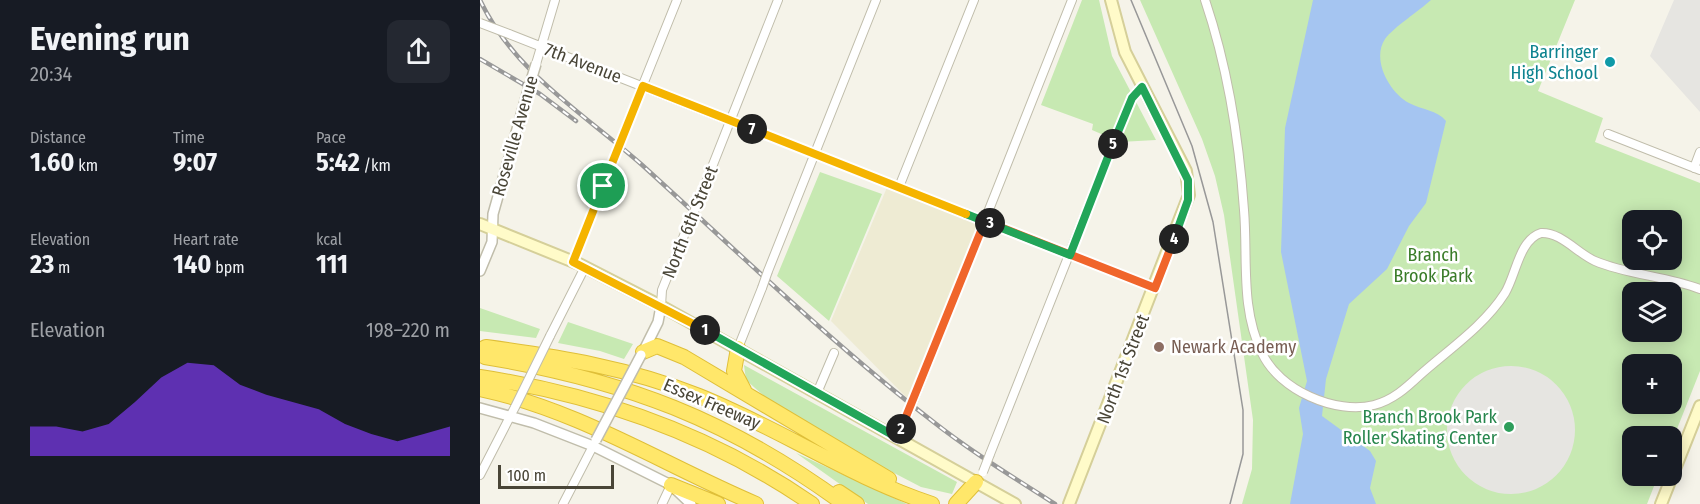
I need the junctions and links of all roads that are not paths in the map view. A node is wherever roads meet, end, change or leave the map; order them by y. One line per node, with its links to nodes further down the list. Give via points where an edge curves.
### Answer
1 (555, 0): 10 (street, Roseville Avenue)
2 (677, 0): 12 (street)
3 (778, 0): 14 (street, North 6th Street)
4 (876, 0): 17 (street)
5 (974, 0): 19 (street)
6 (1072, 0): 20 (street)
7 (1111, 0): 13 (main road, North 1st Street, via 1125,52)
8 (1204, 0): 28 (street, via 1222,57 1236,131 1245,212 1246,288 1252,324 1269,365 1294,387 1333,404 1355,407 1375,405 1407,387 1492,310 1511,282 1527,242 1538,234 1553,234 1600,263)
9 (480, 22): 10 (street, 7th Avenue, bridge)
10 (541, 46): 11 (street, Roseville Avenue); 12 (street, 7th Avenue)
11 (536, 64): 22 (street, Roseville Avenue, bridge)
12 (643, 86): 14 (street, 7th Avenue); 24 (street, bridge)
13 (1142, 87): 23 (street, via 1130,101); 27 (main road, North 1st Street, via 1189,185 1187,204)
14 (730, 120): 17 (street, 7th Avenue); 29 (street, North 6th Street, bridge, via 662,290)
15 (1608, 134): 18 (street)
16 (1700, 152): 18 (street)
17 (815, 154): 19 (street, 7th Avenue); 30 (street, bridge)
18 (1697, 169)
19 (899, 187): 20 (street, 7th Avenue)
20 (985, 221): 23 (street, 7th Avenue); 41 (street, bridge)
21 (480, 224): 22 (main road)
22 (492, 229): 24 (main road); 26 (street, Roseville Avenue, via 492,242)
23 (1070, 255): 27 (street, 7th Avenue); 44 (street, bridge)
24 (573, 262): 25 (main road)
25 (585, 267): 29 (main road); 40 (street, bridge)
26 (480, 271)
27 (1155, 288): 60 (main road, North 1st Street)
28 (1700, 289)
29 (661, 306): 30 (main road); 32 (street, North 6th Street, via 658,322)
30 (738, 348): 36 (main road); 37 (highway, via 735,375)
31 (480, 352): 45 (highway, via 485,357 584,377 662,402 742,438); 46 (highway, Essex Freeway, via 486,347 554,356 642,375 725,407)
32 (642, 353): 37 (highway, via 657,346 671,351); 42 (street, North 6th Street, bridge)
33 (834, 353): 36 (street)
34 (480, 377): 53 (highway, via 582,398 655,422 732,456)
35 (480, 389): 52 (highway, via 575,418)
36 (817, 393): 41 (main road)
37 (752, 398): 46 (highway)
38 (1700, 406): 61 (main road)
39 (480, 408): 40 (street)
40 (513, 411): 42 (street); 43 (street)
41 (898, 438): 44 (main road)
42 (594, 443): 47 (street); 48 (street, North 6th Street)
43 (480, 476)
44 (980, 477): 58 (highway); 59 (main road)
45 (810, 478): 54 (highway); 55 (highway, via 824,482)
46 (884, 482): 56 (highway, Essex Freeway); 57 (highway)
47 (672, 485): 49 (street); 50 (street); 51 (highway)
48 (563, 504)
49 (662, 504)
50 (691, 504)
51 (718, 504)
52 (756, 504)
53 (812, 504)
54 (843, 504)
55 (857, 504)
56 (932, 504)
57 (939, 504)
58 (956, 504)
59 (1015, 504)
60 (1070, 504)
61 (1662, 504)

